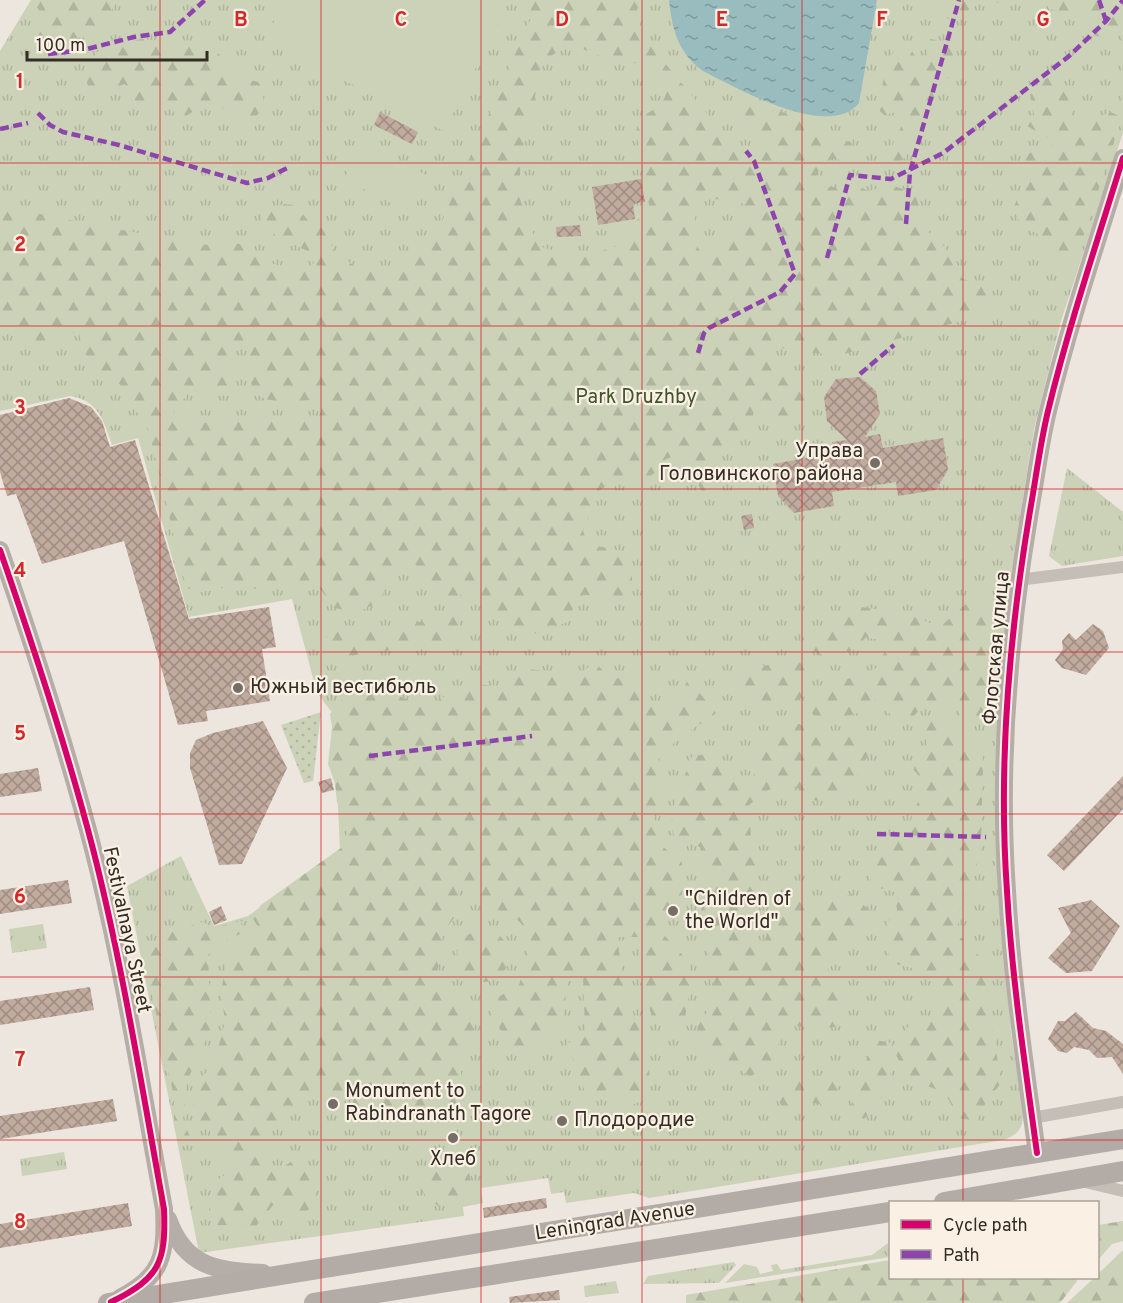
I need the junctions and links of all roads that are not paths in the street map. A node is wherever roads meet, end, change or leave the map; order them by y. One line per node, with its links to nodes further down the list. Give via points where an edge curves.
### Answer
1 (1123, 158): 4 (street, Флотская улица, via 1081,286 1048,410)
2 (0, 550): 13 (street, Festivalnaya Street, via 93,848)
3 (1123, 567): 4 (street)
4 (1018, 580): 6 (street, Флотская улица, via 1007,700 1005,853 1017,1009)
5 (1123, 1102): 6 (street)
6 (1032, 1118): 8 (street, Флотская улица)
7 (1123, 1139): 8 (main road, Leningrad Avenue)
8 (1037, 1153): 15 (main road, Leningrad Avenue)
9 (1123, 1171): 10 (main road)
10 (1072, 1180): 11 (street); 12 (main road)
11 (1123, 1191)
12 (955, 1201)
13 (164, 1209): 15 (street, Festivalnaya Street, via 178,1242 197,1260 230,1272); 16 (street, Festivalnaya Street, via 164,1248 153,1276 139,1289)
14 (889, 1212): 17 (main road, Leningrad Avenue)
15 (288, 1274): 16 (main road, Leningrad Avenue)
16 (110, 1303)
17 (314, 1303)

